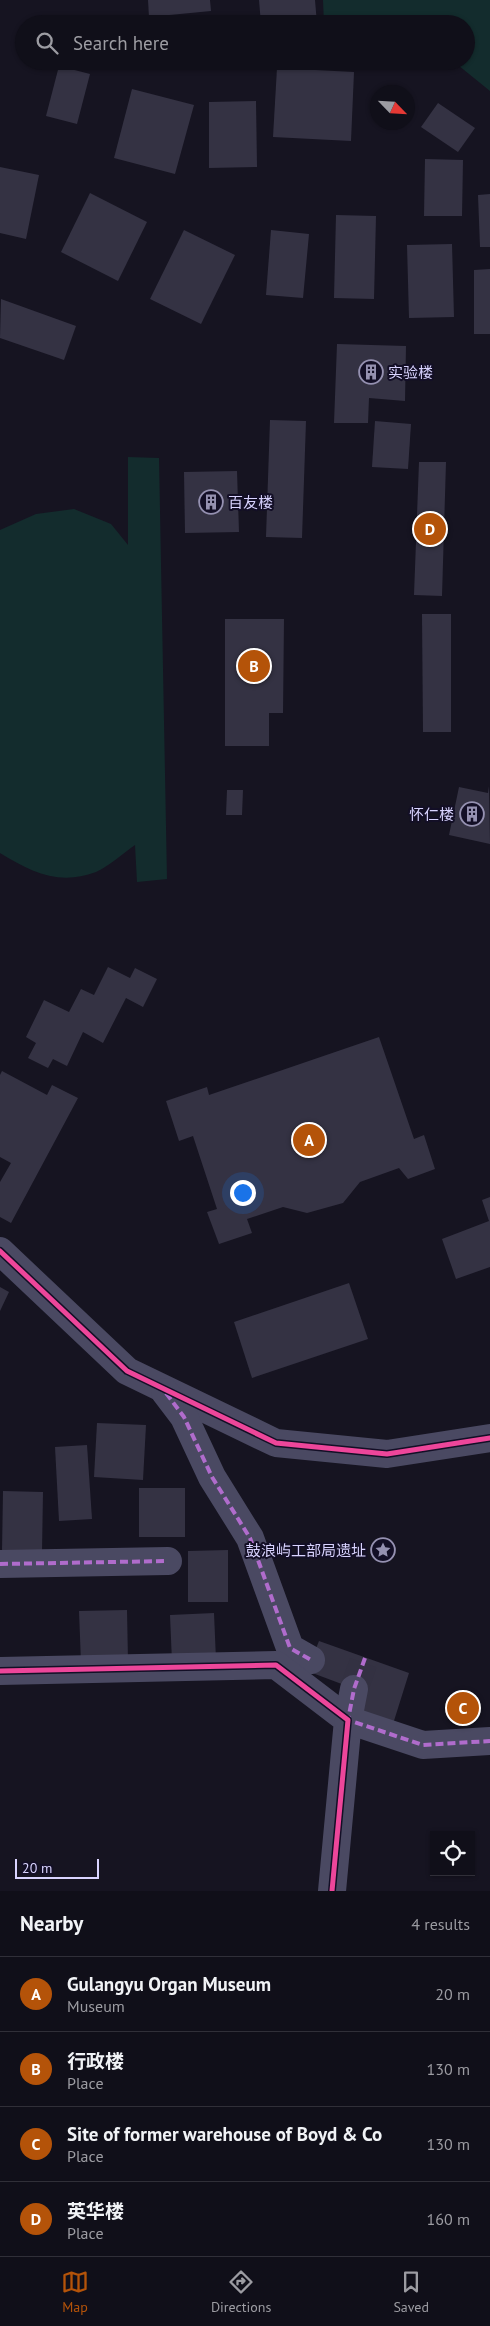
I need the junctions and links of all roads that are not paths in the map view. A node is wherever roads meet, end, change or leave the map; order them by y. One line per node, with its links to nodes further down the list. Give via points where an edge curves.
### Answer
1 (0, 1251): 2 (street, via 127,1371)
2 (162, 1388): 3 (street, via 276,1443 388,1454); 6 (street, via 184,1417 212,1477 250,1538 290,1648)
3 (490, 1438)
4 (168, 1561): 5 (street)
5 (0, 1564)
6 (311, 1660)
7 (0, 1671): 9 (street, via 276,1666)
8 (354, 1689): 9 (street)
9 (348, 1720): 10 (street, via 423,1745); 11 (street)
10 (490, 1740)
11 (332, 1891)

